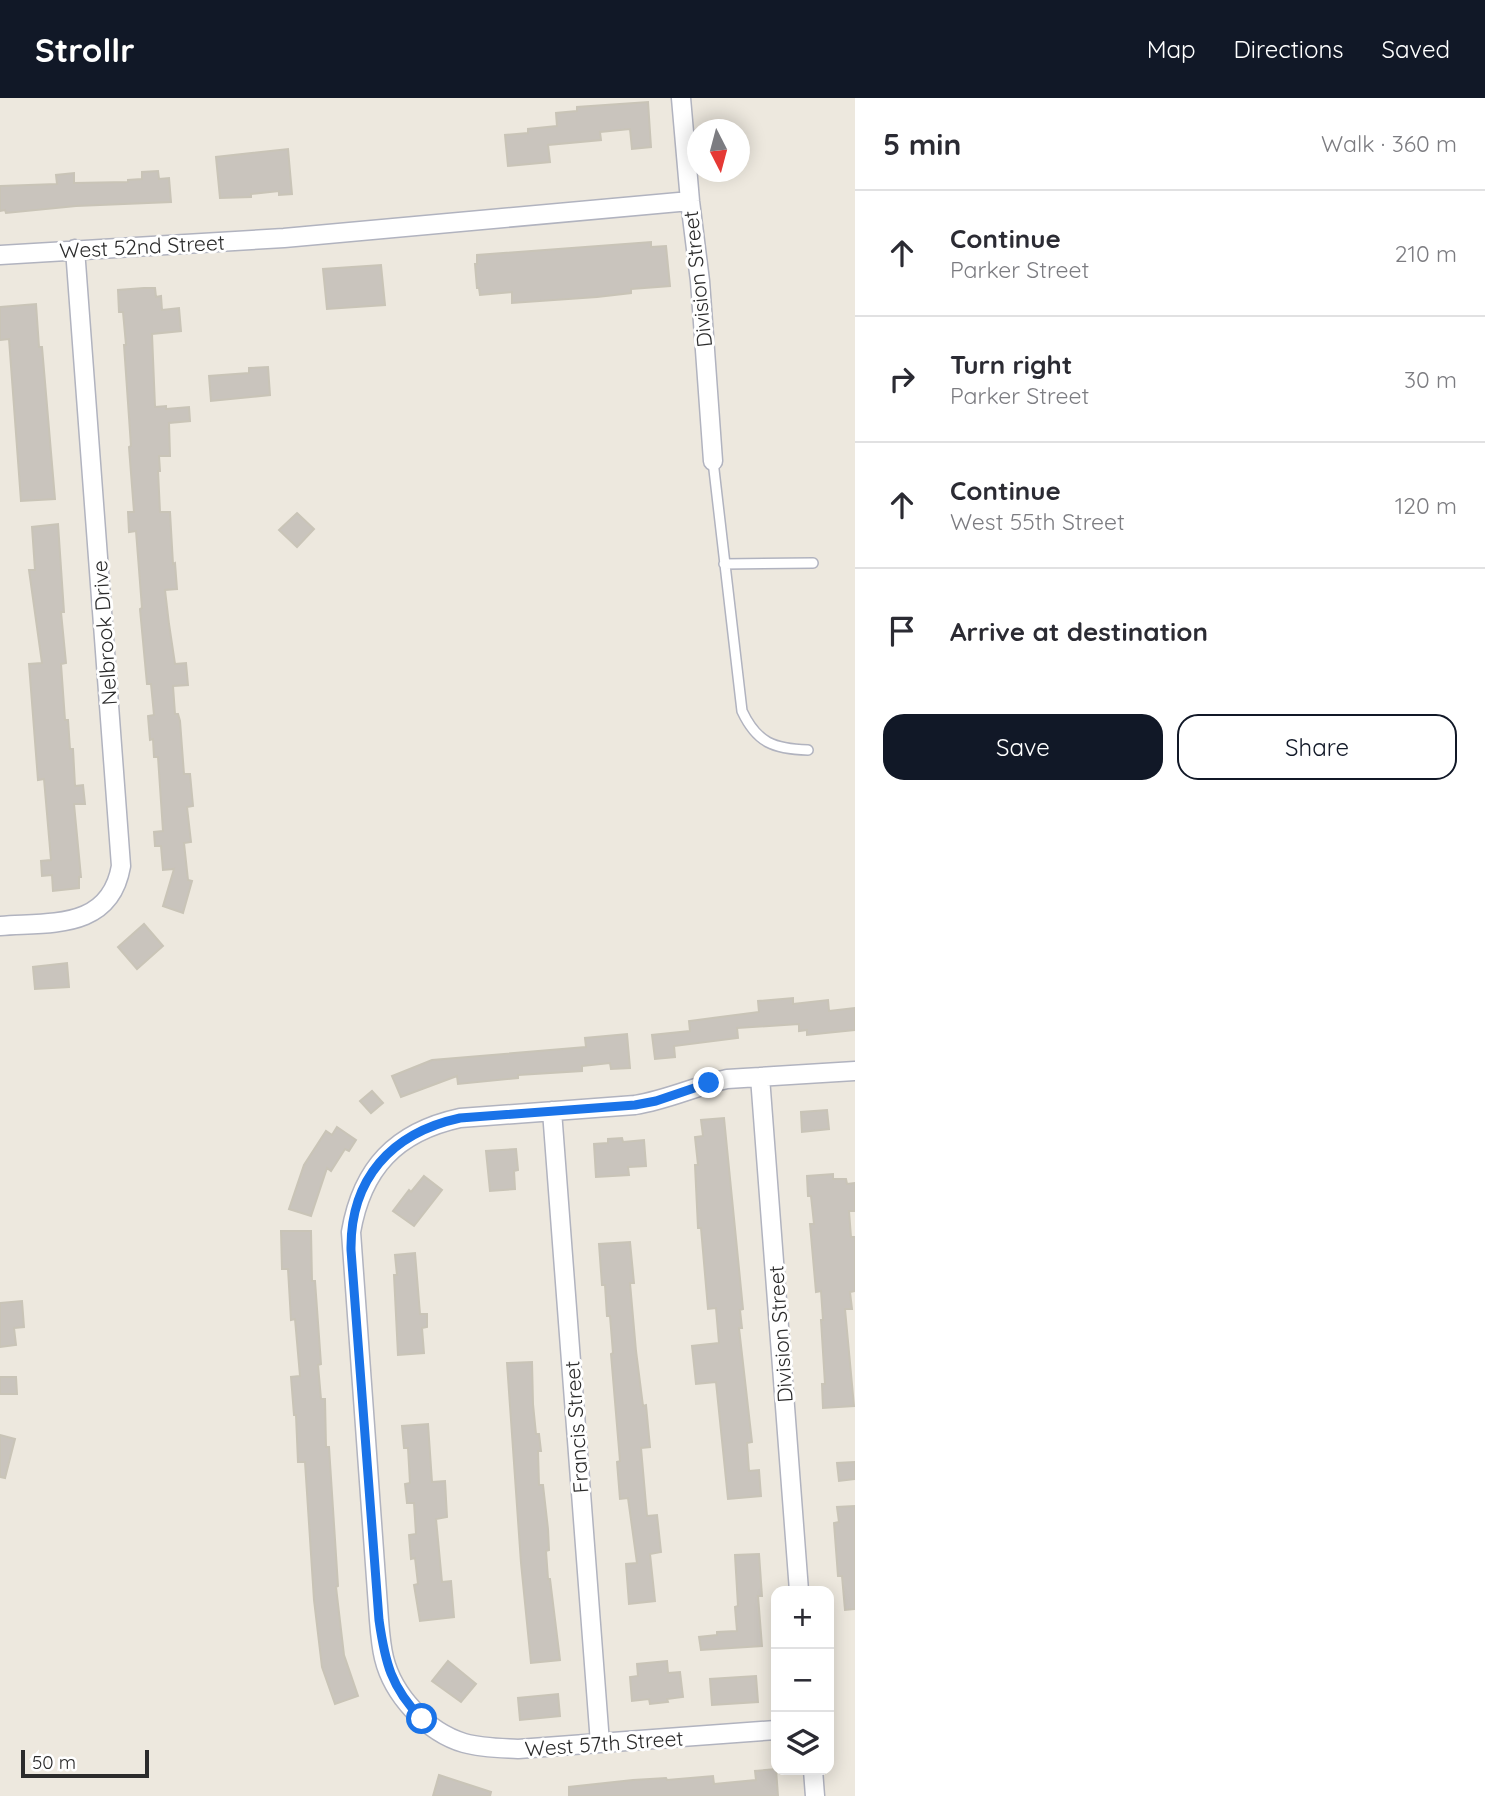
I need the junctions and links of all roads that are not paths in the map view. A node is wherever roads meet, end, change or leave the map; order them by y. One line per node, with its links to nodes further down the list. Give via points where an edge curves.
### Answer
1 (681, 98): 2 (street, Division Street)
2 (690, 201): 3 (street, West 52nd Street, via 284,238); 5 (street, Division Street, via 701,281)
3 (75, 249): 4 (street, West 52nd Street); 9 (street, Nelbrook Drive, via 121,866 112,894 92,914)
4 (0, 255)
5 (713, 461): 7 (lane)
6 (813, 563): 7 (lane)
7 (724, 564): 8 (lane, via 742,711 771,745)
8 (808, 750)
9 (0, 926)
10 (855, 1071): 11 (street, West 57th Street)
11 (761, 1077): 12 (street, West 57th Street, via 709,1083 645,1103); 13 (street, Division Street)
12 (552, 1111): 15 (street, Francis Street); 15 (street, West 57th Street, via 460,1118 419,1131 395,1147 370,1175 355,1208 351,1250 379,1620 384,1658 401,1695 436,1729 487,1748)
13 (799, 1586)
14 (771, 1730): 15 (street, West 57th Street)
15 (600, 1743)
16 (813, 1775): 17 (street)
17 (815, 1796)

